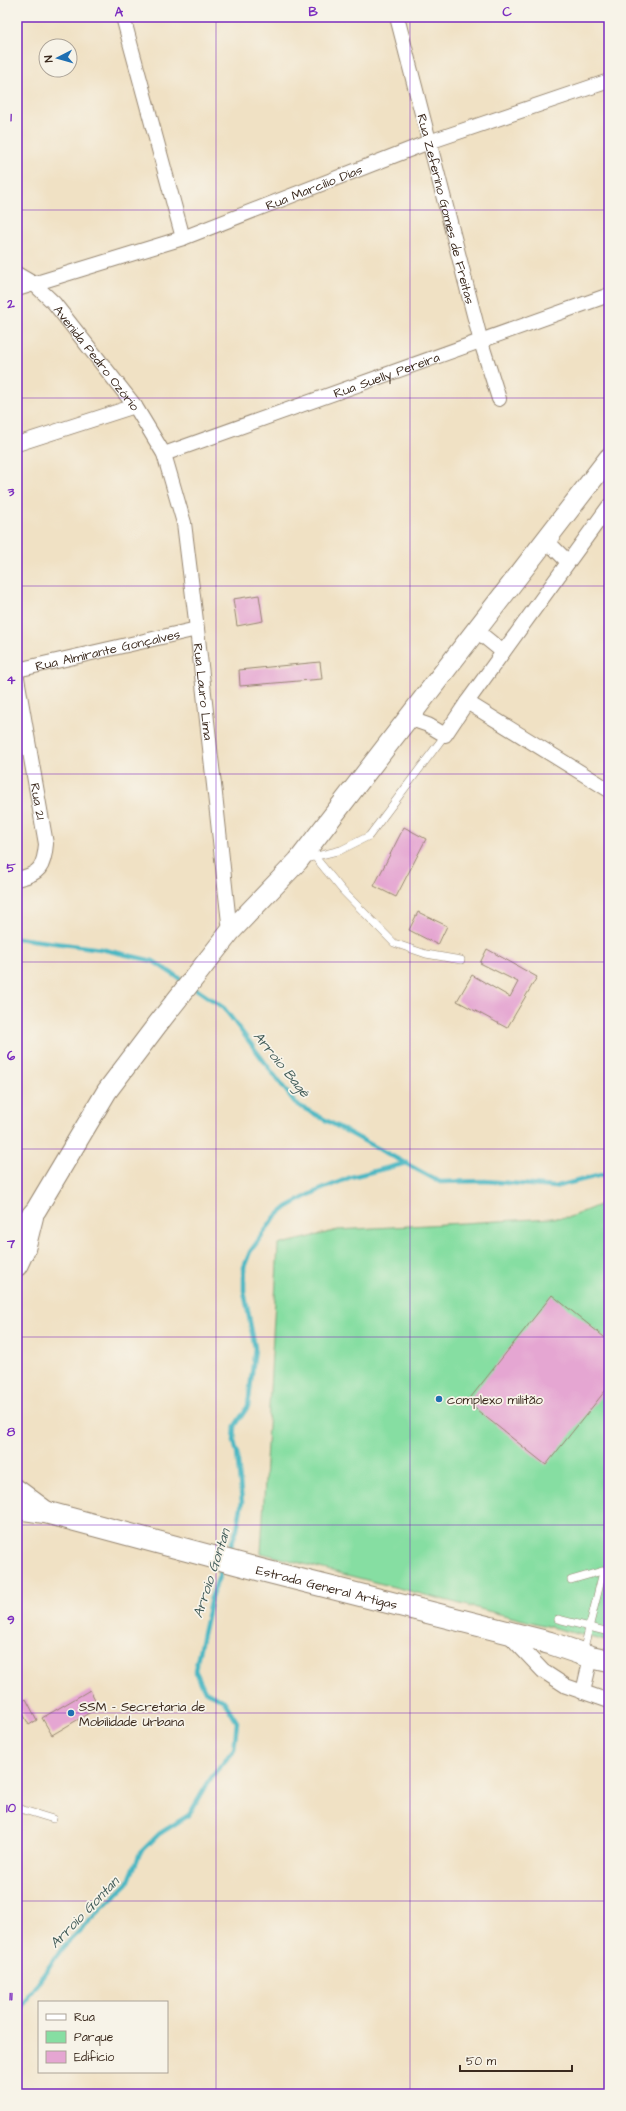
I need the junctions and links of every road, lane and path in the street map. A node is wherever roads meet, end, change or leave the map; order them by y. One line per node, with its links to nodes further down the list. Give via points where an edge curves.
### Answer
1 (123, 17): 5 (street)
2 (397, 17): 4 (street, Rua Zeferino Gomes de Freitas)
3 (609, 81): 4 (street, Rua Marcilio Dias)
4 (429, 142): 5 (street, Rua Marcilio Dias); 10 (street, Rua Zeferino Gomes de Freitas)
5 (183, 238): 7 (street, Rua Marcilio Dias)
6 (17, 274): 7 (street, Avenida Pedro Ozório)
7 (34, 284): 8 (street, Rua Marcilio Dias); 12 (street, Avenida Pedro Ozório, via 54,303)
8 (17, 289)
9 (609, 295): 10 (street, Rua Suelly Pereira)
10 (481, 342): 11 (street, Rua Zeferino Gomes de Freitas); 14 (street, Rua Suelly Pereira)
11 (499, 399)
12 (135, 406): 13 (street); 14 (street, Avenida Pedro Ozório)
13 (17, 444)
14 (164, 454): 19 (street, Rua Lauro Lima, via 184,523)
15 (609, 458): 17 (main road)
16 (609, 506): 18 (street)
17 (546, 540): 18 (street); 20 (main road)
18 (568, 562): 21 (street)
19 (197, 629): 22 (street, Rua Almirante Gonçalves); 30 (street, Rua Lauro Lima)
20 (476, 630): 21 (street); 25 (main road)
21 (503, 652): 24 (street)
22 (17, 670)
23 (17, 678): 29 (street, Rua 21, via 46,844 44,862 35,873)
24 (467, 702): 26 (street); 27 (street)
25 (408, 718): 26 (street); 28 (main road)
26 (445, 735): 28 (lane, via 370,836 341,850)
27 (609, 790)
28 (306, 859): 30 (main road); 31 (lane, via 344,892 394,943 426,954)
29 (17, 879)
30 (224, 939): 32 (main road, via 108,1091)
31 (461, 960)
32 (36, 1210): 33 (main road); 34 (main road)
33 (17, 1232)
34 (17, 1266)
35 (17, 1491): 39 (main road)
36 (17, 1496): 39 (main road)
37 (17, 1508): 39 (main road)
38 (17, 1511): 39 (main road)
39 (45, 1512): 44 (main road, Estrada General Artigas)
40 (606, 1570): 41 (lane); 43 (lane)
41 (571, 1580)
42 (558, 1619): 43 (lane)
43 (588, 1627): 45 (lane); 46 (lane)
44 (506, 1632): 46 (main road, Estrada General Artigas); 47 (street, via 543,1671 566,1686)
45 (609, 1632)
46 (594, 1657): 47 (street)
47 (583, 1692): 48 (street)
48 (609, 1701)
49 (17, 1808): 50 (lane)
50 (53, 1819)

